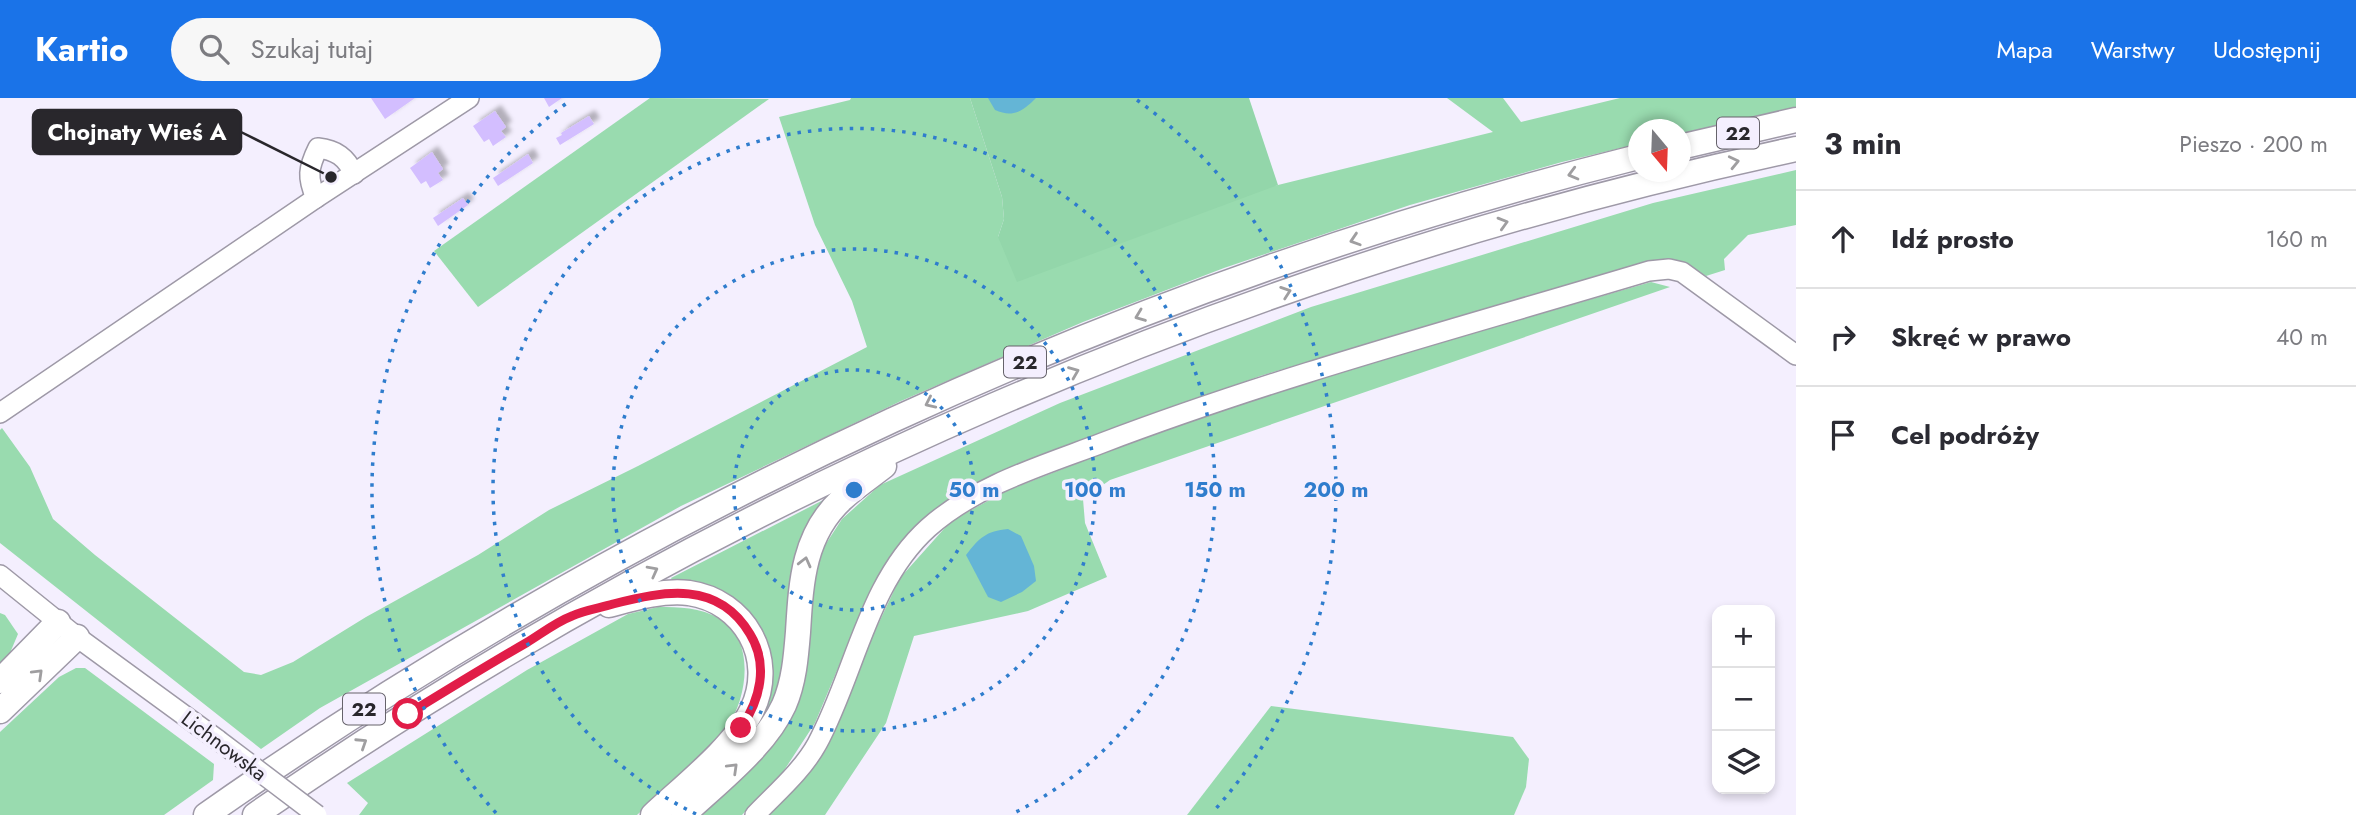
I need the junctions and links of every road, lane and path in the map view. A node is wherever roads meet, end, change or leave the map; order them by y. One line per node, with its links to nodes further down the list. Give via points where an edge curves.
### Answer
1 (470, 98): 6 (street)
2 (1796, 120): 3 (main road, 22)
3 (1691, 145)
4 (1796, 149): 10 (main road, 22, one-way to 4, via 1128,351 1370,263 1573,203)
5 (1628, 160): 16 (main road, 22, one-way to 16, via 1435,214 1253,274 1044,354 884,425 687,521 527,610 383,696)
6 (354, 174): 7 (street); 7 (street, via 333,149 318,148 309,165)
7 (316, 198): 9 (street)
8 (1796, 355): 21 (street, via 1682,272 1649,271 1267,385 1055,461 977,496 928,528 881,592 816,747)
9 (0, 413)
10 (921, 438): 12 (main road, 22, one-way to 10, via 732,530); 20 (main road, one-way to 10, via 765,736 783,708 796,662 805,559 822,522 841,500)
11 (0, 575): 13 (street, Lichnowska)
12 (572, 616): 17 (main road, 22, one-way to 12, via 417,708); 19 (main road, 22, via 665,593 704,596 723,604 753,638 759,655 760,691 748,717 720,752)
13 (67, 629): 14 (main road); 15 (main road, one-way to 13); 18 (street, Lichnowska, bridge)
14 (0, 681)
15 (0, 711)
16 (206, 815)
17 (255, 815)
18 (317, 815)
19 (653, 815)
20 (683, 815)
21 (755, 815)

